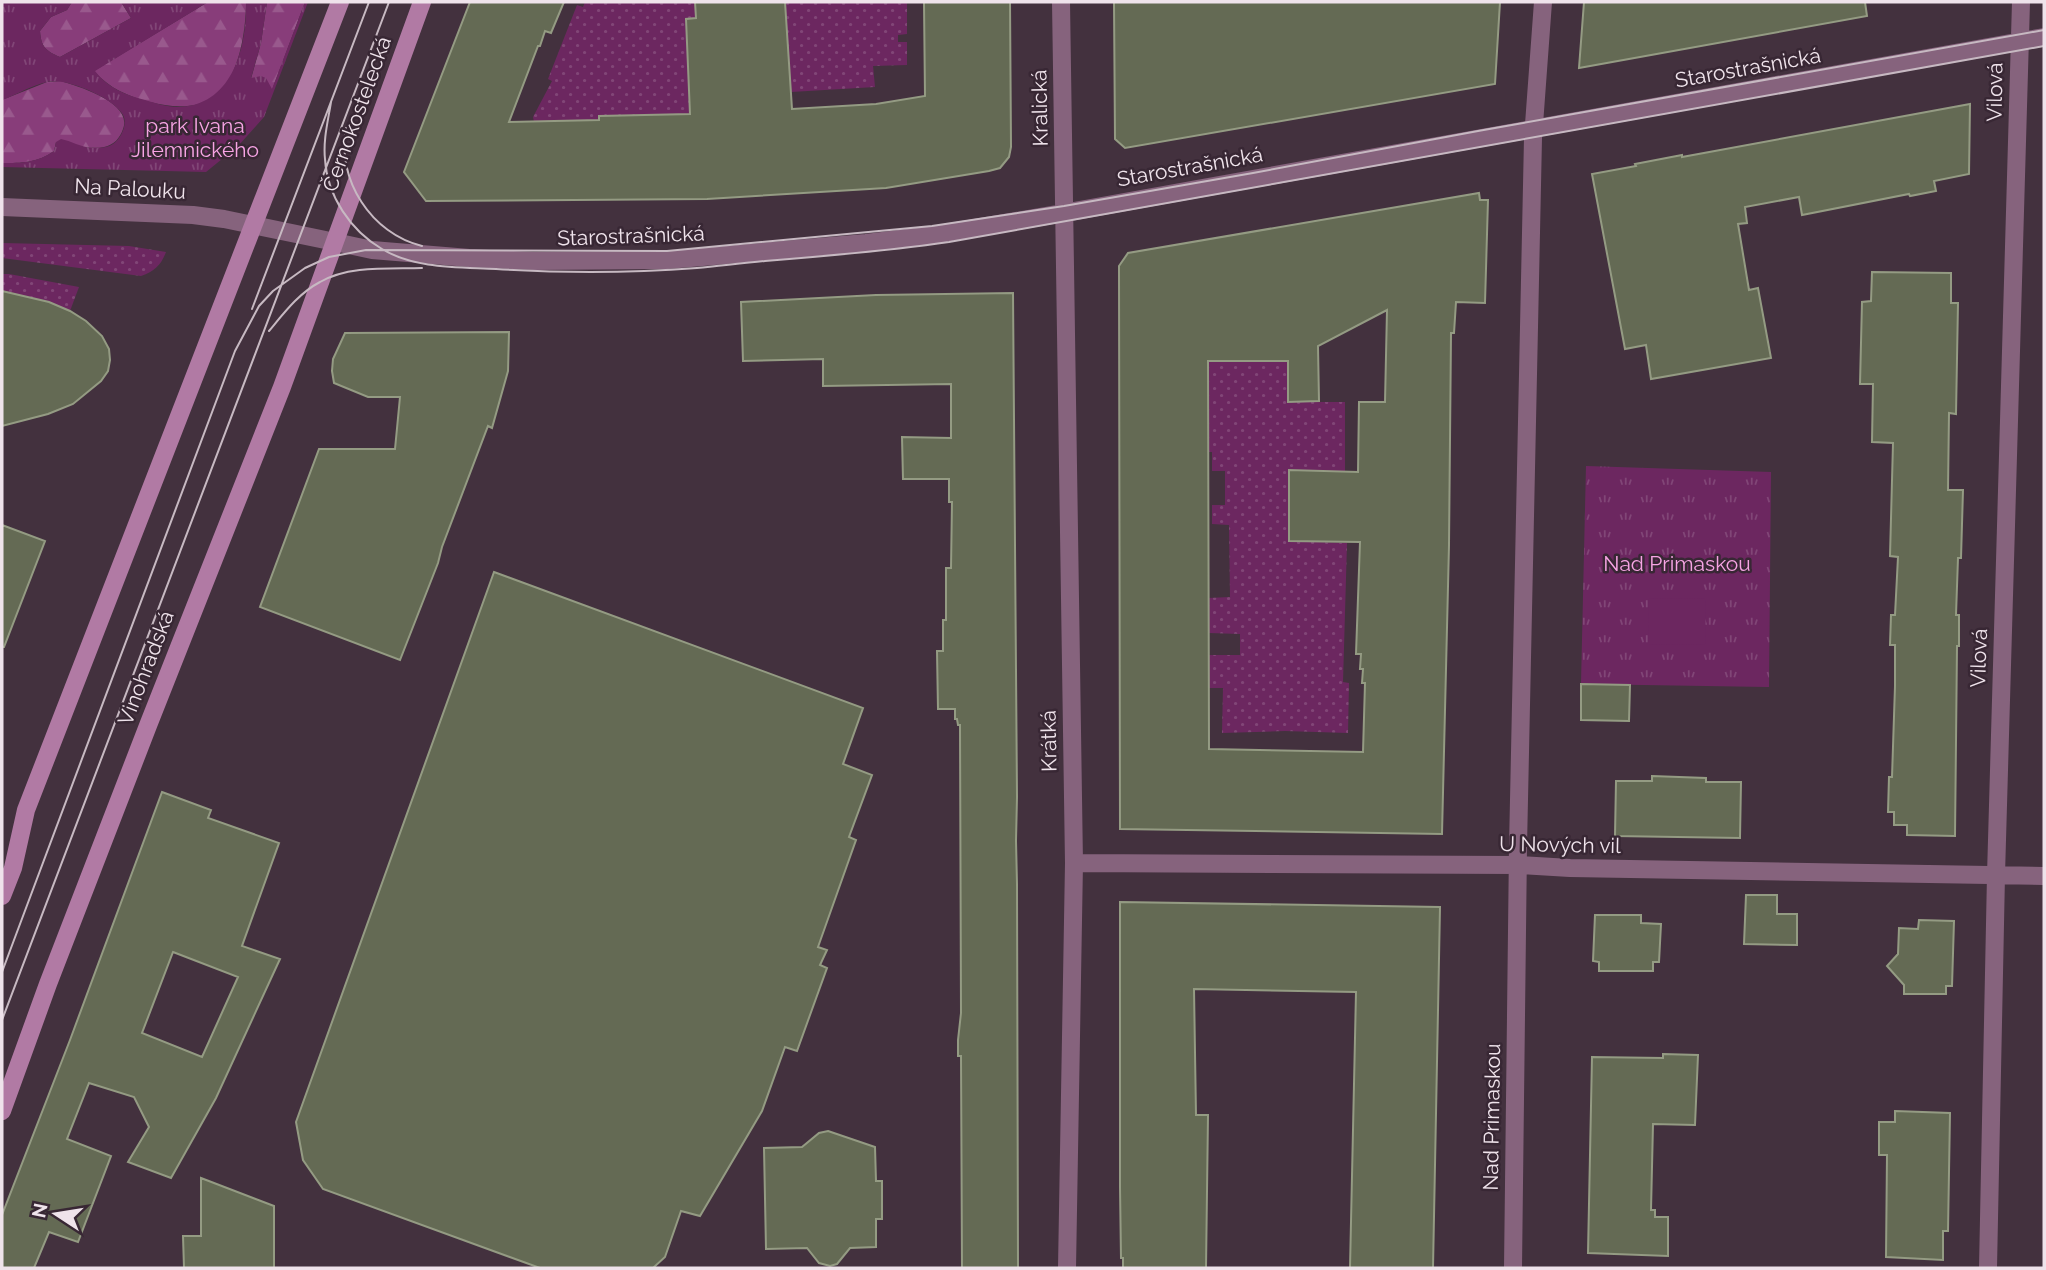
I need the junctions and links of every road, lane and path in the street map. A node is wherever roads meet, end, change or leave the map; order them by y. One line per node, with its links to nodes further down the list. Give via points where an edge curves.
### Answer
1 (340, 2): 11 (main road)
2 (422, 2): 12 (main road, Černokostelecká)
3 (1061, 2): 10 (street, Kralická)
4 (1544, 2): 8 (street, Nad Primaskou)
5 (2021, 2): 7 (street, Vilová)
6 (2044, 37): 7 (street, Starostrašnická)
7 (2019, 46): 8 (street, Starostrašnická); 15 (street, Vilová)
8 (1533, 130): 10 (street, Starostrašnická); 14 (street, Nad Primaskou)
9 (2, 207): 11 (street, Na Palouku, via 194,215)
10 (1064, 214): 12 (street, Starostrašnická, via 866,243 667,260 469,258 372,250); 13 (street, Krátká)
11 (255, 225): 12 (street, Na Palouku); 17 (main road, via 26,810)
12 (335, 242): 18 (main road, Vinohradská)
13 (1074, 863): 14 (street, U Nových vil); 19 (street, Krátká)
14 (1518, 865): 15 (street, U Nových vil); 20 (street, Nad Primaskou)
15 (1996, 875): 16 (street, U Nových vil); 21 (street, Vilová)
16 (2044, 876)
17 (2, 896)
18 (2, 1111)
19 (1067, 1268)
20 (1513, 1268)
21 (1988, 1268)

